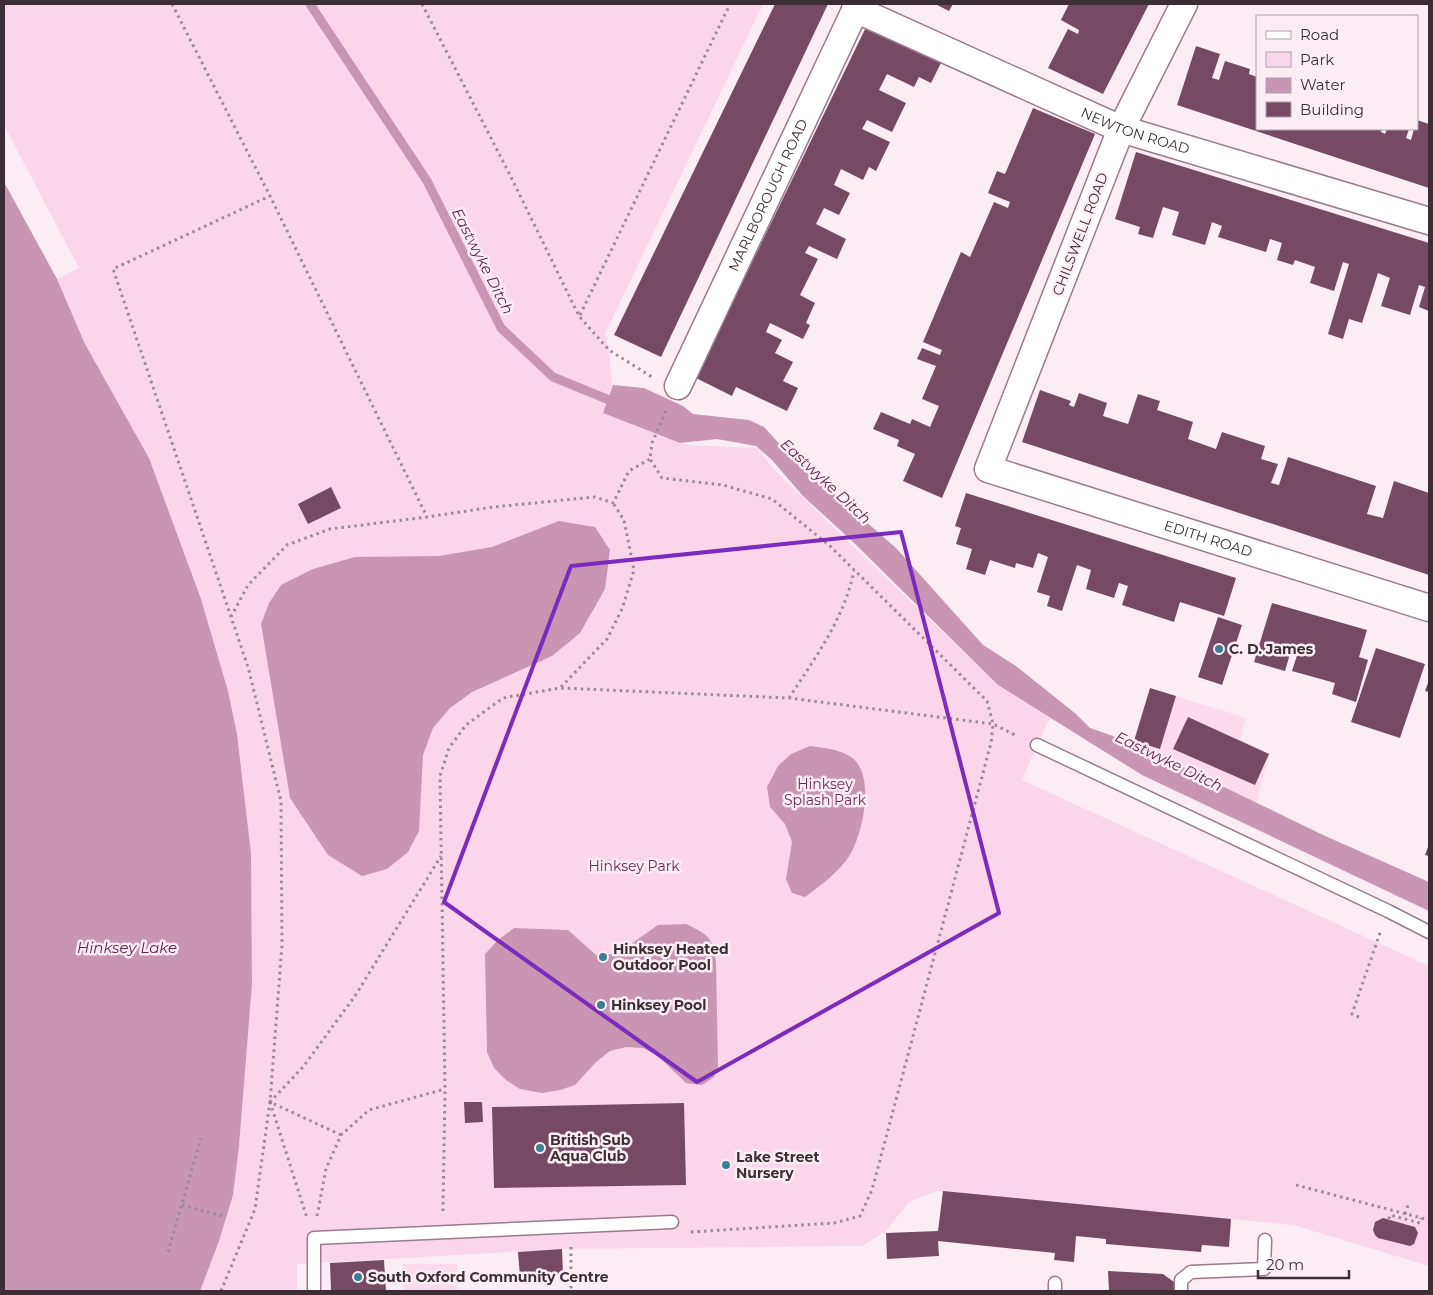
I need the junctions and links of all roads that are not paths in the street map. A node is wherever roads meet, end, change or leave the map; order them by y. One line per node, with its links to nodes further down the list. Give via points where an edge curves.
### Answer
1 (1184, 4): 3 (street, CHILSWELL ROAD)
2 (856, 6): 3 (street, NEWTON ROAD); 5 (street, MARLBOROUGH ROAD)
3 (1121, 129): 4 (street, NEWTON ROAD); 6 (street, CHILSWELL ROAD)
4 (1429, 221)
5 (669, 384)
6 (988, 470): 7 (street, EDITH ROAD)
7 (1429, 608)
8 (1037, 745): 9 (lane)
9 (1429, 932)
10 (672, 1222): 12 (lane, via 314,1238)
11 (1265, 1240): 13 (lane, via 1264,1269 1191,1272 1181,1280)
12 (314, 1291)
13 (1181, 1291)

